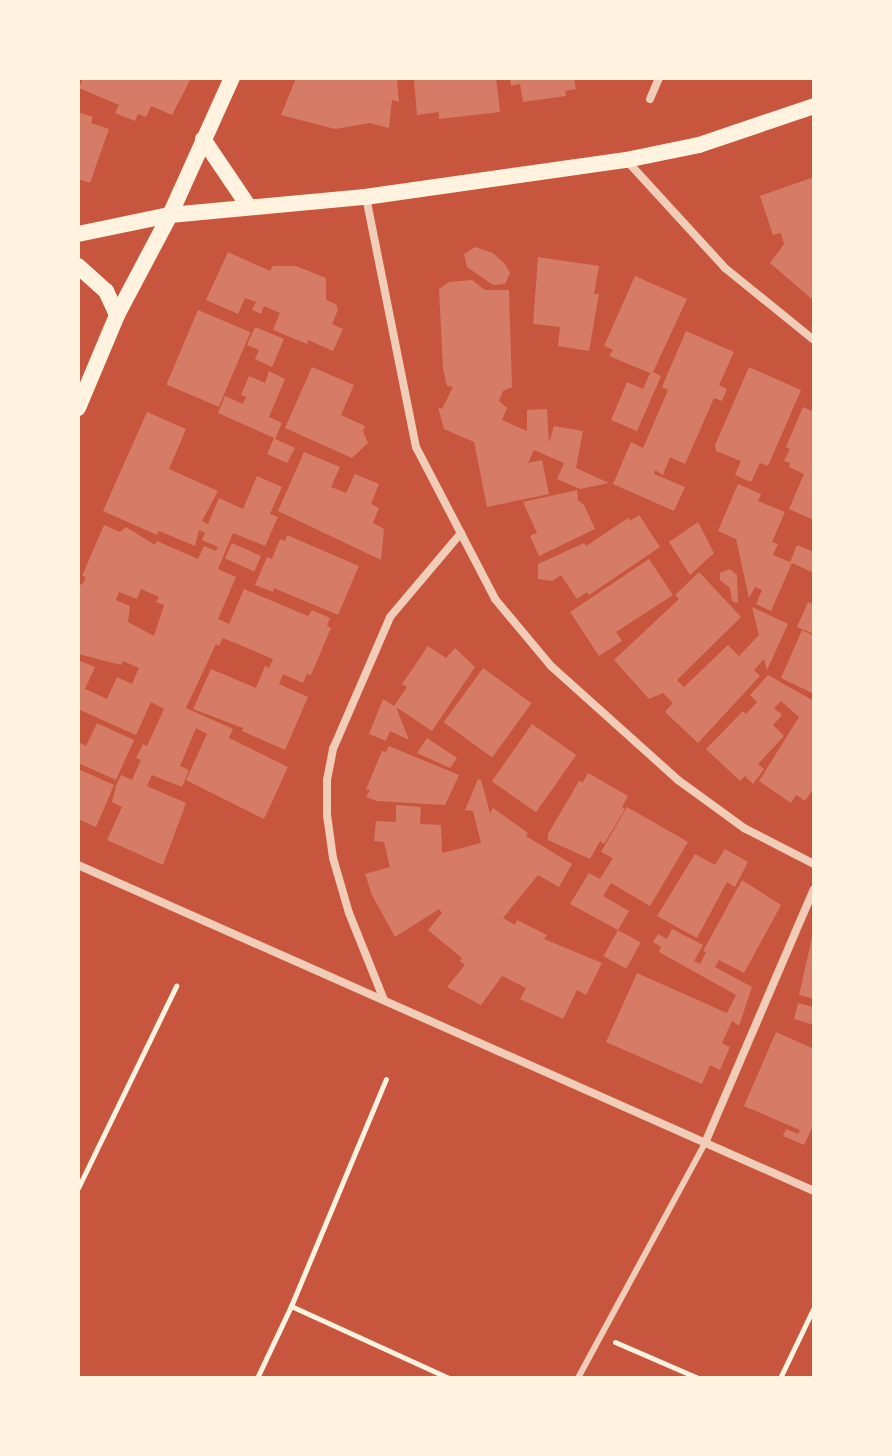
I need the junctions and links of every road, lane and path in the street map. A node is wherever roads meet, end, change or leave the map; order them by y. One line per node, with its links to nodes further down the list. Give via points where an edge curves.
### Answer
1 (232, 78): 5 (main road)
2 (659, 78): 3 (street)
3 (650, 99)
4 (814, 106): 6 (main road, via 699,145)
5 (203, 139): 8 (main road); 9 (main road)
6 (626, 160): 7 (main road); 13 (street, via 725,268)
7 (365, 197): 8 (main road); 15 (street, via 416,447)
8 (249, 207): 9 (main road)
9 (170, 215): 10 (main road); 12 (main road)
10 (78, 234)
11 (78, 266): 12 (main road, via 106,291)
12 (117, 315): 14 (main road)
13 (814, 340)
14 (78, 408)
15 (461, 533): 16 (street, via 495,599 551,666 603,716 744,828); 20 (street, via 390,617 333,749 327,780 333,858)
16 (814, 864)
17 (78, 865): 20 (street)
18 (814, 889): 22 (street)
19 (176, 986): 23 (path)
20 (384, 1001): 22 (street)
21 (386, 1079): 25 (path)
22 (705, 1143): 24 (street); 27 (lane)
23 (78, 1188)
24 (814, 1191)
25 (291, 1306): 28 (path); 29 (path)
26 (814, 1307): 32 (path)
27 (599, 1335): 30 (lane); 31 (path)
28 (257, 1378)
29 (449, 1378)
30 (578, 1378)
31 (698, 1378)
32 (780, 1378)

